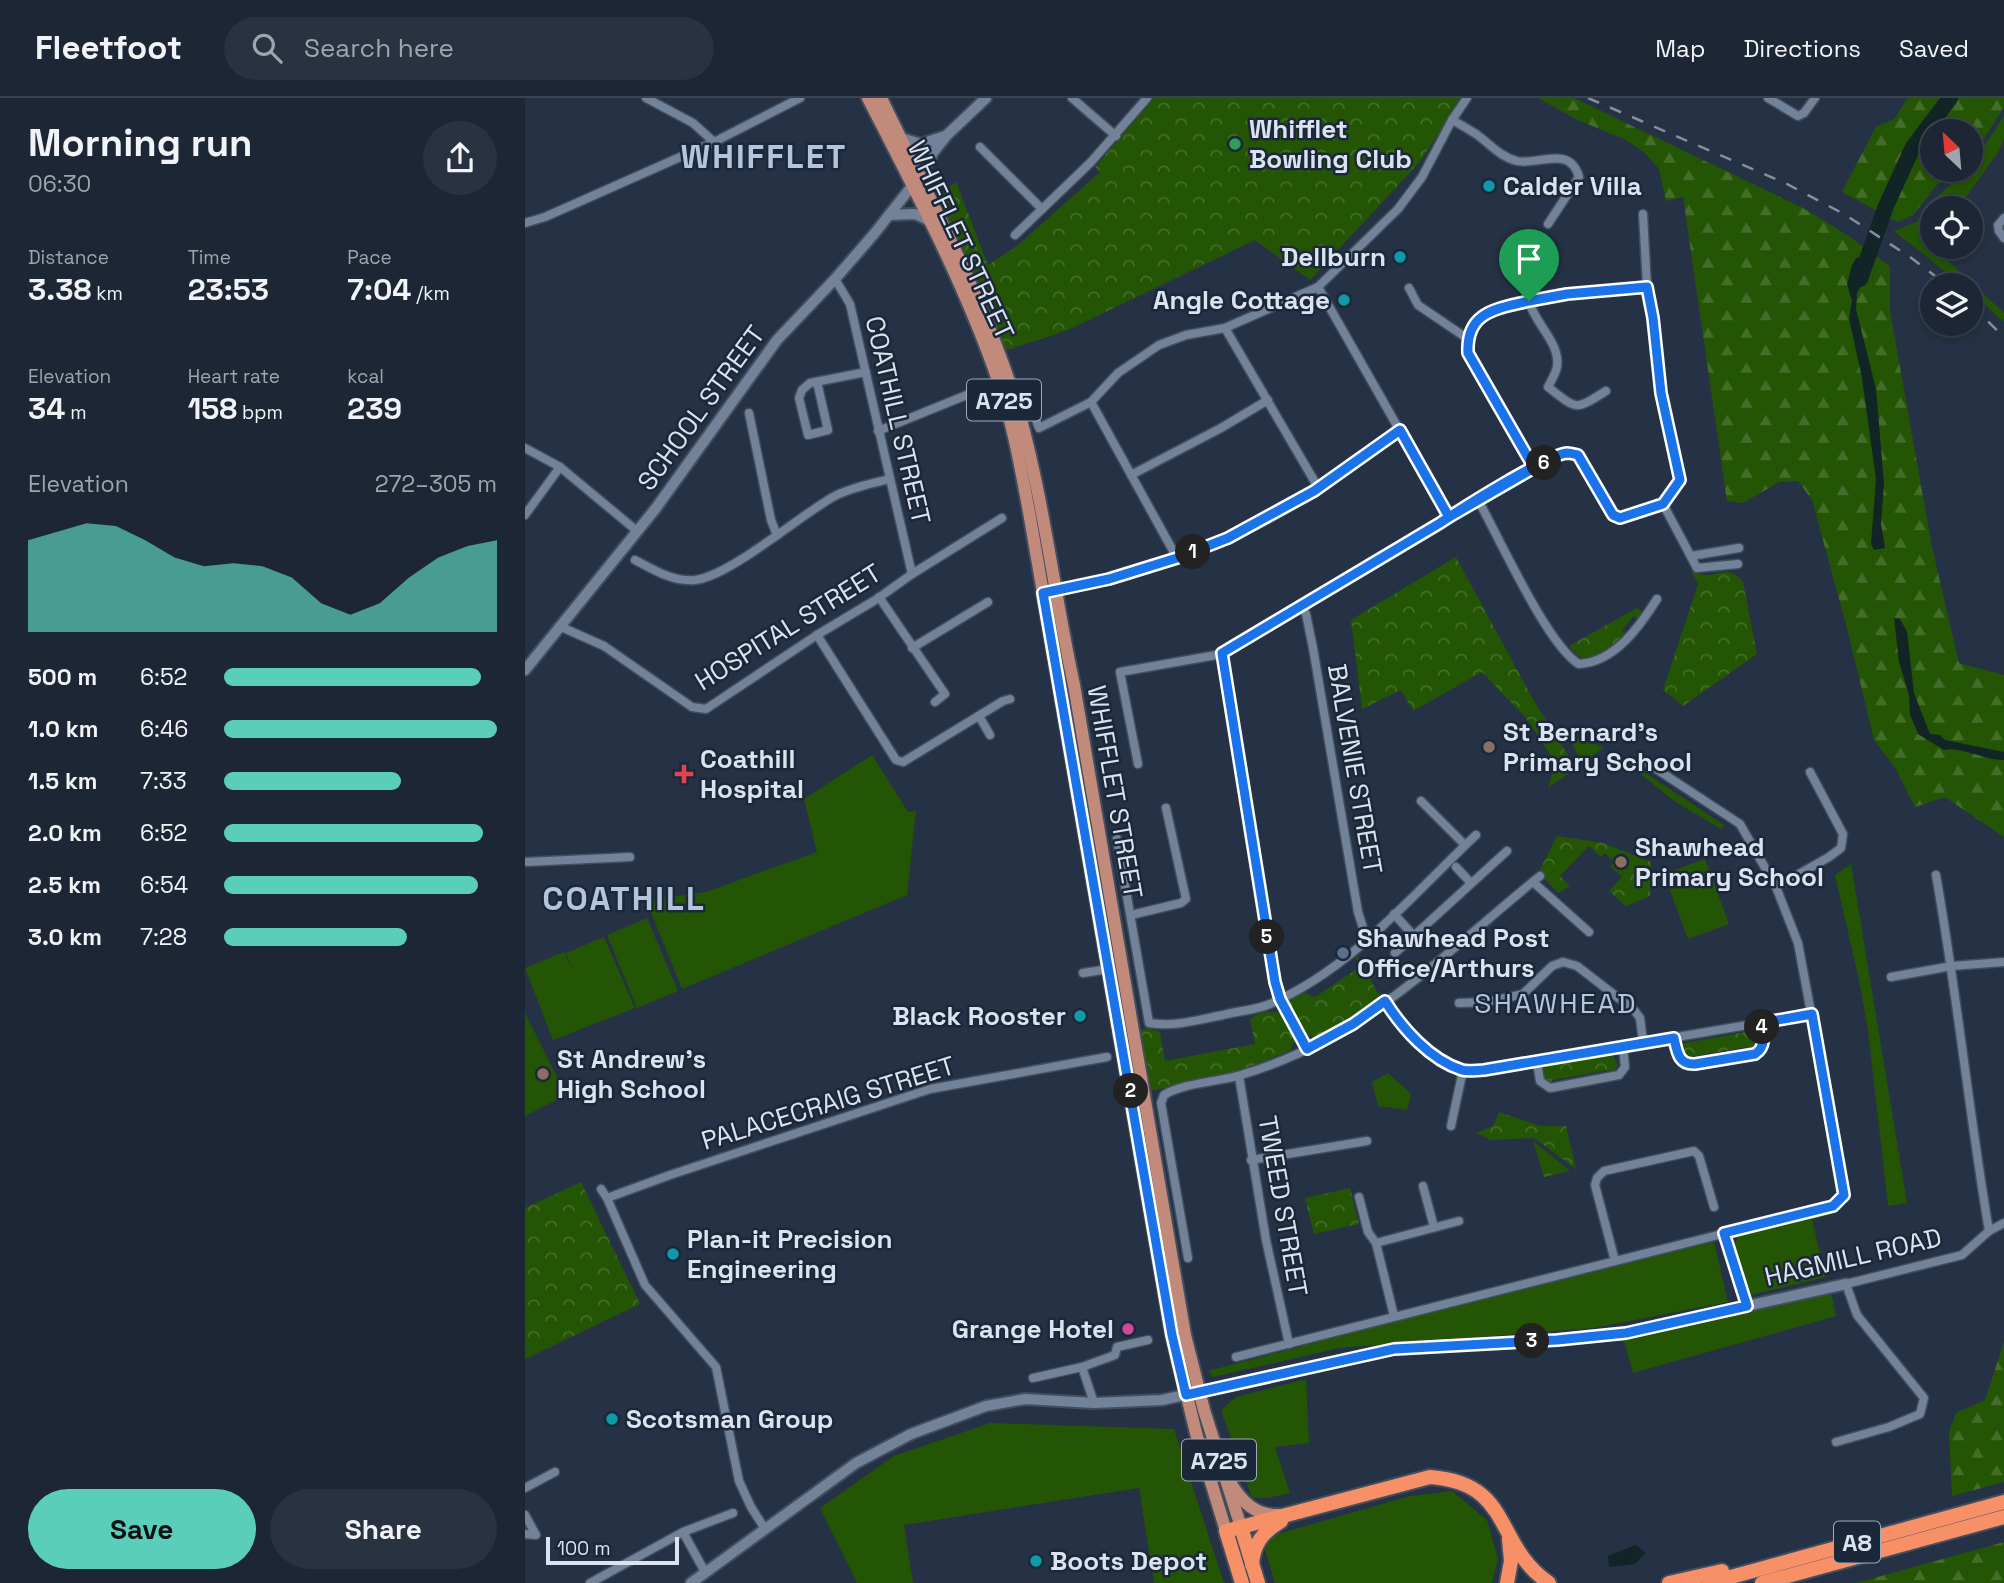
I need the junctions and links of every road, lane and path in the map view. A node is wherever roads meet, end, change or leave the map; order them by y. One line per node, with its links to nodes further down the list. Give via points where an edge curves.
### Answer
1 (646, 98): 15 (street, via 693,123)
2 (800, 98): 15 (street)
3 (868, 98): 17 (main road, WHIFFLET STREET / A725)
4 (881, 98): 14 (main road, WHIFFLET STREET / A725)
5 (1072, 98): 13 (street)
6 (1147, 98): 13 (street)
7 (1468, 98): 11 (street)
8 (1768, 98): 9 (street, via 1798,116)
9 (1815, 98)
10 (980, 100): 12 (street, SCHOOL STREET)
11 (1452, 120): 24 (street, via 1519,162 1552,157 1577,170 1579,177); 28 (street, via 1422,177 1398,209)
12 (947, 135): 14 (street, WHIFFLET STREET, via 921,144); 17 (street, SCHOOL STREET)
13 (1116, 136): 18 (street)
14 (901, 138): 17 (main road, WHIFFLET STREET / A725)
15 (714, 142): 23 (street)
16 (980, 147): 18 (street)
17 (916, 181): 20 (street, SCHOOL STREET); 22 (main road, WHIFFLET STREET / A725); 63 (main road, WHIFFLET STREET / A725, via 1008,379 1036,480)
18 (1042, 209): 25 (street)
19 (1643, 214): 29 (street)
20 (889, 215): 22 (street, via 915,214); 27 (street, SCHOOL STREET)
21 (2004, 218): 26 (street, via 1998,225)
22 (928, 220): 63 (main road, WHIFFLET STREET / A725, via 984,342 1008,412)
23 (525, 223)
24 (1548, 224)
25 (1015, 235)
26 (2004, 238)
27 (835, 279): 34 (street, COATHILL STREET, via 850,304); 55 (street, SCHOOL STREET, via 777,340)
28 (1318, 287): 32 (street); 43 (street)
29 (1647, 287): 31 (street); 51 (street, via 1661,393 1680,480)
30 (1409, 288): 33 (street, via 1418,304)
31 (1529, 301): 33 (street, via 1486,312); 36 (street, via 1557,354 1557,368 1548,387 1573,406 1582,406)
32 (1225, 328): 38 (street); 39 (street, via 1159,345 1118,373)
33 (1468, 339): 46 (street, via 1468,353)
34 (866, 372): 35 (street); 42 (street, COATHILL STREET)
35 (817, 382): 35 (street, via 805,387 799,398 809,435 828,430)
36 (1606, 391)
37 (986, 397): 42 (street, via 984,388)
38 (1268, 400): 47 (street); 49 (street)
39 (1091, 402): 41 (street, via 1039,428); 47 (street)
40 (749, 413): 56 (street)
41 (1036, 420)
42 (878, 430): 48 (street, COATHILL STREET)
43 (1400, 430): 49 (street); 53 (street)
44 (525, 448): 45 (street)
45 (560, 467): 52 (street); 55 (street)
46 (1534, 468): 50 (street); 51 (street, via 1565,453 1578,455 1613,515 1620,518)
47 (1131, 475): 59 (street)
48 (889, 479): 56 (street, via 835,496); 62 (street, COATHILL STREET)
49 (1319, 488): 59 (street, via 1228,538)
50 (1478, 500): 53 (street); 65 (street, via 1554,638 1579,664 1598,660 1638,630)
51 (1663, 504): 58 (street)
52 (525, 514)
53 (1449, 517): 67 (street)
54 (1002, 518): 62 (street, HOSPITAL STREET)
55 (637, 531): 68 (street, SCHOOL STREET)
56 (776, 535): 60 (street, via 731,565 696,580 669,577)
57 (1739, 548): 58 (street)
58 (1691, 555): 61 (street, via 1697,568)
59 (1177, 558): 63 (street)
60 (635, 560)
61 (1738, 564)
62 (912, 573): 64 (street, HOSPITAL STREET)
63 (1049, 591): 102 (main road, WHIFFLET STREET / A725); 118 (main road, WHIFFLET STREET / A725, via 1074,685)
64 (879, 597): 69 (street, HOSPITAL STREET); 70 (street)
65 (1657, 598)
66 (988, 602): 70 (street)
67 (1301, 606): 71 (street); 98 (street, BALVENIE STREET, via 1313,648 1358,912)
68 (559, 626): 69 (street, HOSPITAL STREET, via 604,646 692,707 706,709); 72 (street, SCHOOL STREET)
69 (817, 635): 75 (street, via 895,760 903,762)
70 (912, 648): 74 (street, via 945,694)
71 (1222, 653): 78 (street, via 1120,672); 105 (street)
72 (525, 670)
73 (1010, 699): 75 (street)
74 (935, 702)
75 (979, 716): 76 (street)
76 (990, 735)
77 (1644, 761): 91 (street, via 1740,824)
78 (1138, 764)
79 (1810, 772): 91 (street, via 1843,834 1840,848)
80 (1421, 801): 84 (street)
81 (1166, 808): 95 (street, via 1186,899)
82 (1476, 835): 84 (street)
83 (1117, 839): 95 (street)
84 (1465, 845): 94 (street)
85 (1507, 851): 90 (street)
86 (630, 858): 87 (street)
87 (525, 862)
88 (1456, 867): 90 (street)
89 (1936, 875): 101 (street)
90 (1471, 883): 97 (street)
91 (1776, 887): 108 (street, via 1798,943)
92 (1576, 904): 93 (street)
93 (1568, 912): 96 (street); 106 (street, via 1537,879)
94 (1394, 914): 97 (street); 98 (street)
95 (1131, 915): 105 (street, via 1149,1023 1188,1023)
96 (1589, 932)
97 (1413, 935): 99 (street)
98 (1369, 939): 105 (street, via 1338,965)
99 (1395, 953)
100 (2004, 962): 101 (street)
101 (1952, 966): 104 (street); 131 (street)
102 (1109, 969): 103 (street); 118 (main road, WHIFFLET STREET / A725)
103 (1083, 972)
104 (1891, 977)
105 (1280, 999): 113 (street)
106 (1385, 1001): 113 (street); 116 (street, via 1420,1042)
107 (1459, 1003): 111 (street, via 1523,994 1563,962 1577,966 1635,1010)
108 (1812, 1014): 109 (street); 132 (street, via 1844,1195 1833,1206)
109 (1761, 1023): 110 (street); 110 (street, via 1764,1043 1758,1052 1695,1064 1680,1059)
110 (1674, 1038): 111 (street)
111 (1643, 1042): 112 (street)
112 (1623, 1047): 115 (street); 115 (street, via 1625,1067 1619,1075 1550,1088 1540,1081)
113 (1307, 1049): 117 (street)
114 (1107, 1057): 126 (street, PALACECRAIG STREET, via 930,1089)
115 (1537, 1062): 116 (street)
116 (1463, 1070): 120 (street)
117 (1239, 1076): 122 (street, TWEED STREET); 134 (street, via 1170,1092 1161,1103)
118 (1135, 1081): 119 (main road, WHIFFLET STREET / A725)
119 (1139, 1104): 144 (main road, WHIFFLET STREET / A725); 145 (main road, WHIFFLET STREET / A725, via 1172,1335)
120 (1451, 1126)
121 (1367, 1141): 122 (street)
122 (1251, 1160): 140 (street, TWEED STREET)
123 (1423, 1186): 130 (street)
124 (601, 1189): 126 (street)
125 (1359, 1197): 133 (street)
126 (607, 1198): 156 (street, via 645,1285 716,1367 739,1480)
127 (1714, 1207): 135 (street, via 1694,1151 1604,1171 1595,1185)
128 (1459, 1221): 130 (street)
129 (2004, 1223): 131 (street, HAGMILL ROAD)
130 (1434, 1227): 133 (street)
131 (1989, 1231): 136 (street, HAGMILL ROAD, via 1962,1255)
132 (1724, 1233): 135 (street); 137 (street)
133 (1375, 1243): 138 (street)
134 (1188, 1258)
135 (1615, 1261): 138 (street)
136 (1846, 1284): 137 (street, HAGMILL ROAD); 147 (street, via 1857,1315 1924,1398 1920,1413)
137 (1747, 1306): 144 (street, HAGMILL ROAD, via 1626,1333 1394,1349)
138 (1394, 1316): 140 (street)
139 (1148, 1340): 142 (street, via 1118,1347 1115,1355)
140 (1289, 1344): 141 (street)
141 (1236, 1357)
142 (1083, 1367): 143 (street); 146 (street)
143 (1033, 1378)
144 (1199, 1392): 145 (street, HAGMILL ROAD); 148 (main road, A725)
145 (1186, 1395): 146 (street, HAGMILL ROAD); 157 (main road, A725)
146 (1094, 1404): 156 (street, HAGMILL ROAD, via 1025,1399 986,1406 945,1421 856,1463)
147 (1836, 1442)
148 (1221, 1469): 153 (main road, A725, via 1252,1509 1269,1515); 157 (main road, A725)
149 (555, 1472): 150 (street)
150 (525, 1488)
151 (2004, 1502): 161 (highway, A8)
152 (733, 1513): 158 (street)
153 (1291, 1514): 157 (highway); 160 (highway, via 1420,1479 1445,1478 1487,1499); 162 (highway, via 1261,1536)
154 (525, 1515): 159 (street, via 536,1535)
155 (2004, 1517): 172 (highway, A8)
156 (765, 1529): 163 (street, HAGMILL ROAD)
157 (1233, 1529): 162 (highway, A725); 166 (highway, A725)
158 (683, 1532): 163 (street); 164 (street)
159 (525, 1534)
160 (1509, 1537): 168 (highway); 169 (highway, via 1525,1561)
161 (1810, 1555): 170 (highway, A8); 171 (highway, A8)
162 (1252, 1565): 167 (highway, A725)
163 (705, 1572): 165 (street, HAGMILL ROAD)
164 (590, 1583)
165 (691, 1583)
166 (1242, 1583)
167 (1258, 1583)
168 (1507, 1583)
169 (1549, 1583)
170 (1669, 1583)
171 (1709, 1583)
172 (1762, 1583)

